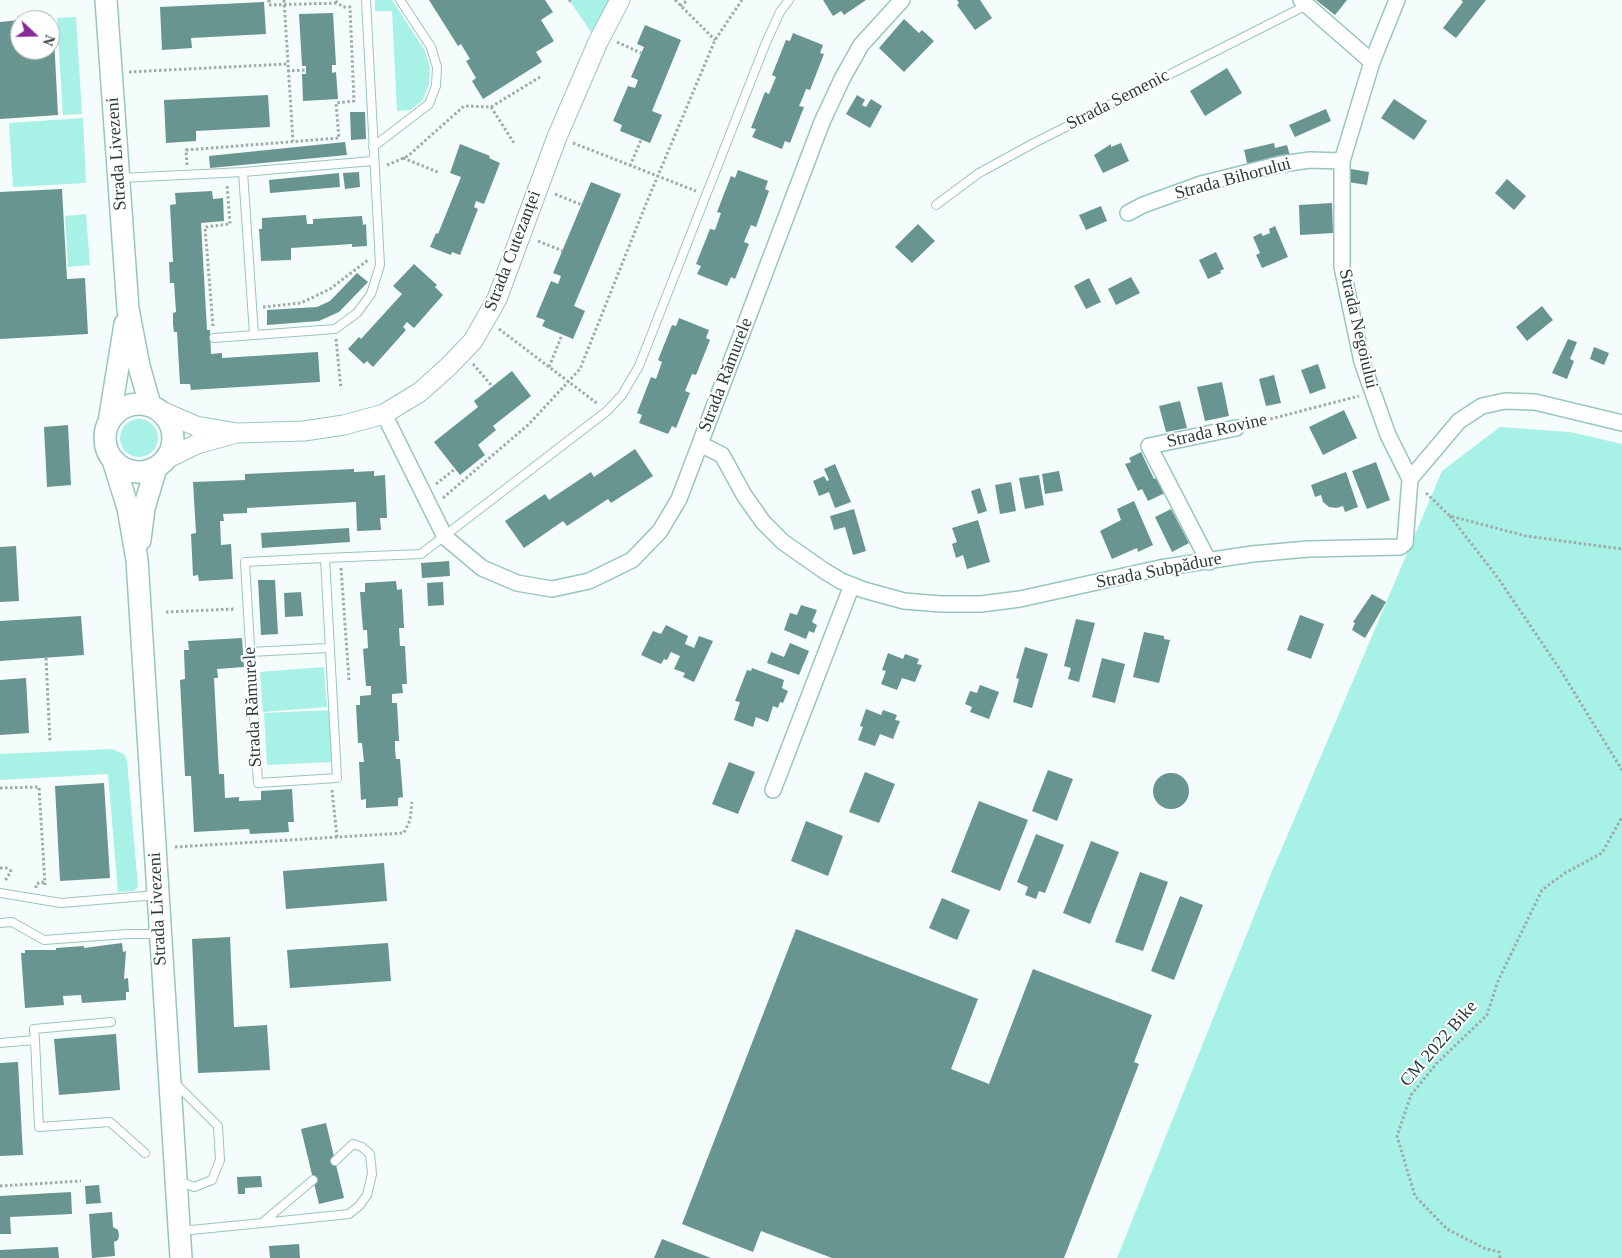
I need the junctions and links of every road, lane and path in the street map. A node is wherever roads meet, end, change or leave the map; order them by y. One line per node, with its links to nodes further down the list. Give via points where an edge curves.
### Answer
1 (106, 0): 42 (main road, Strada Livezeni)
2 (269, 0): 16 (path, via 269,5)
3 (284, 0): 16 (path)
4 (334, 0): 14 (path)
5 (366, 0): 32 (lane)
6 (400, 0): 32 (lane, via 431,46 437,67 436,86 429,104)
7 (620, 0): 66 (street, Strada Cutezanței, via 557,137 489,316 473,341 448,367 420,392)
8 (675, 0): 17 (path)
9 (688, 0): 17 (path)
10 (742, 0): 18 (path)
11 (789, 0): 44 (lane, Strada Rămurele, via 765,45)
12 (902, 0): 71 (street, Strada Rămurele, via 861,45 842,78 822,122)
13 (1397, 0): 21 (street, Strada Negoiului)
14 (338, 3): 16 (path); 29 (path, via 350,7 354,101 336,103 339,138)
15 (1304, 3): 21 (street, Strada Semenic); 46 (lane, Strada Semenic, via 979,173)
16 (284, 5): 22 (path)
17 (680, 6): 18 (path)
18 (715, 40): 41 (path)
19 (616, 41): 20 (path)
20 (641, 53)
21 (1372, 62): 35 (street, Strada Negoiului)
22 (287, 64): 24 (path); 25 (path)
23 (306, 70): 24 (path)
24 (287, 71): 29 (path)
25 (129, 72)
26 (540, 77): 27 (path)
27 (491, 107): 30 (path); 33 (path, via 464,106)
28 (642, 140): 36 (path)
29 (293, 141): 37 (path, via 186,150 187,167)
30 (514, 143)
31 (573, 143): 36 (path)
32 (373, 147): 34 (lane)
33 (403, 158): 38 (path); 40 (path)
34 (373, 161): 38 (lane); 39 (lane)
35 (1342, 161): 47 (street, Strada Bihorului, via 1310,160 1281,164 1201,184); 75 (street, Strada Negoiului, via 1342,267 1362,362 1388,435)
36 (630, 166): 41 (path)
37 (178, 168)
38 (374, 170): 54 (lane, via 380,265 371,294 357,313 336,329)
39 (243, 172): 42 (lane); 54 (lane)
40 (440, 173)
41 (658, 177): 44 (path); 60 (path, via 580,369)
42 (119, 178): 52 (main road, Strada Livezeni)
43 (554, 193): 45 (path)
44 (707, 196): 65 (lane, Strada Rămurele, via 639,366 622,396)
45 (582, 205)
46 (936, 205)
47 (1128, 213)
48 (535, 240): 50 (path)
49 (368, 251): 51 (path, via 368,260 330,289 301,303)
50 (563, 251)
51 (257, 305)
52 (128, 309): 64 (main road, Strada Livezeni, via 139,366); 67 (main road, Strada Livezeni)
53 (493, 324): 59 (path)
54 (254, 335): 57 (lane)
55 (562, 335): 59 (path)
56 (336, 336): 62 (path)
57 (214, 338)
58 (471, 360): 61 (path)
59 (549, 368): 60 (path)
60 (568, 382): 65 (path); 77 (path, via 528,424)
61 (492, 386)
62 (341, 389)
63 (1354, 398): 69 (path, Strada Rovine)
64 (155, 408): 67 (main road, via 138,403 127,405); 70 (street, Strada Cutezanței, via 196,426); 73 (main road, via 170,421 174,434 172,448)
65 (607, 411): 79 (lane, Strada Rămurele)
66 (384, 414): 70 (street, Strada Cutezanței, via 312,430); 79 (street, Strada Rămurele)
67 (109, 422): 72 (main road, via 105,434 106,448)
68 (1622, 423): 75 (street, via 1535,402 1505,401 1482,406 1459,421)
69 (1236, 428): 83 (street, Strada Rovine, via 1149,446)
70 (237, 433): 73 (street, Strada Cutezanței, via 197,444)
71 (700, 444): 79 (street, Strada Rămurele, via 679,499 660,531 632,560 589,581 552,589 517,582 482,568); 85 (street, Strada Subpădure, via 722,455 762,522 783,542 835,578)
72 (113, 460): 73 (main road, via 133,471 145,472); 82 (main road, Strada Livezeni, via 128,508)
73 (161, 464): 82 (main road, Strada Livezeni, via 144,508)
74 (455, 469): 76 (path)
75 (1410, 479): 78 (path); 83 (street, Strada Subpădure, via 1405,543 1400,547 1308,549)
76 (433, 486)
77 (440, 500)
78 (1450, 516): 80 (path, via 1526,536); 93 (path, via 1498,578 1561,671)
79 (445, 537): 81 (lane, Strada Rămurele, via 421,554)
80 (1622, 548)
81 (325, 558): 86 (lane, Strada Rămurele, via 245,562); 88 (lane)
82 (137, 560): 105 (main road, Strada Livezeni)
83 (1209, 562): 85 (street, Strada Subpădure, via 1160,568 1066,590 981,604 904,601)
84 (350, 565): 91 (path, via 341,565)
85 (852, 585): 96 (street)
86 (248, 609): 87 (path); 89 (lane, Strada Rămurele)
87 (166, 612)
88 (328, 648): 89 (lane); 94 (lane, via 336,778)
89 (250, 652): 94 (lane, Strada Rămurele, via 258,783)
90 (46, 658): 92 (path)
91 (349, 680)
92 (50, 742)
93 (1622, 770)
94 (331, 778): 99 (path)
95 (0, 788): 103 (path, via 39,787)
96 (773, 790)
97 (412, 802): 99 (path, via 410,820 404,833)
98 (1622, 817): 121 (path, CM 2022 Bike, via 1602,854 1565,873 1542,890 1498,981 1487,1015 1437,1063 1411,1095 1397,1136 1415,1196 1448,1229 1484,1248 1499,1252)
99 (337, 837): 100 (path)
100 (172, 847)
101 (0, 868): 102 (path, via 11,871 9,878)
102 (0, 882)
103 (45, 885)
104 (0, 893): 105 (lane, via 61,903)
105 (158, 895): 107 (main road, Strada Livezeni)
106 (0, 923): 107 (lane, via 12,922 44,940)
107 (160, 934): 111 (main road, Strada Livezeni)
108 (111, 1022): 109 (lane, via 34,1029)
109 (35, 1040): 110 (lane); 112 (lane, via 39,1127 110,1122)
110 (0, 1043)
111 (168, 1077): 114 (main road, Strada Livezeni); 114 (lane, via 218,1126 220,1160 212,1180 194,1187)
112 (145, 1153)
113 (335, 1161): 118 (lane, via 354,1144 370,1154 370,1181 367,1195 359,1206 349,1214)
114 (174, 1179): 119 (main road, Strada Livezeni)
115 (313, 1180): 118 (lane)
116 (81, 1181): 117 (path)
117 (0, 1186)
118 (262, 1223): 119 (lane)
119 (179, 1231): 120 (main road, Strada Livezeni)
120 (181, 1258)
121 (1500, 1258)

